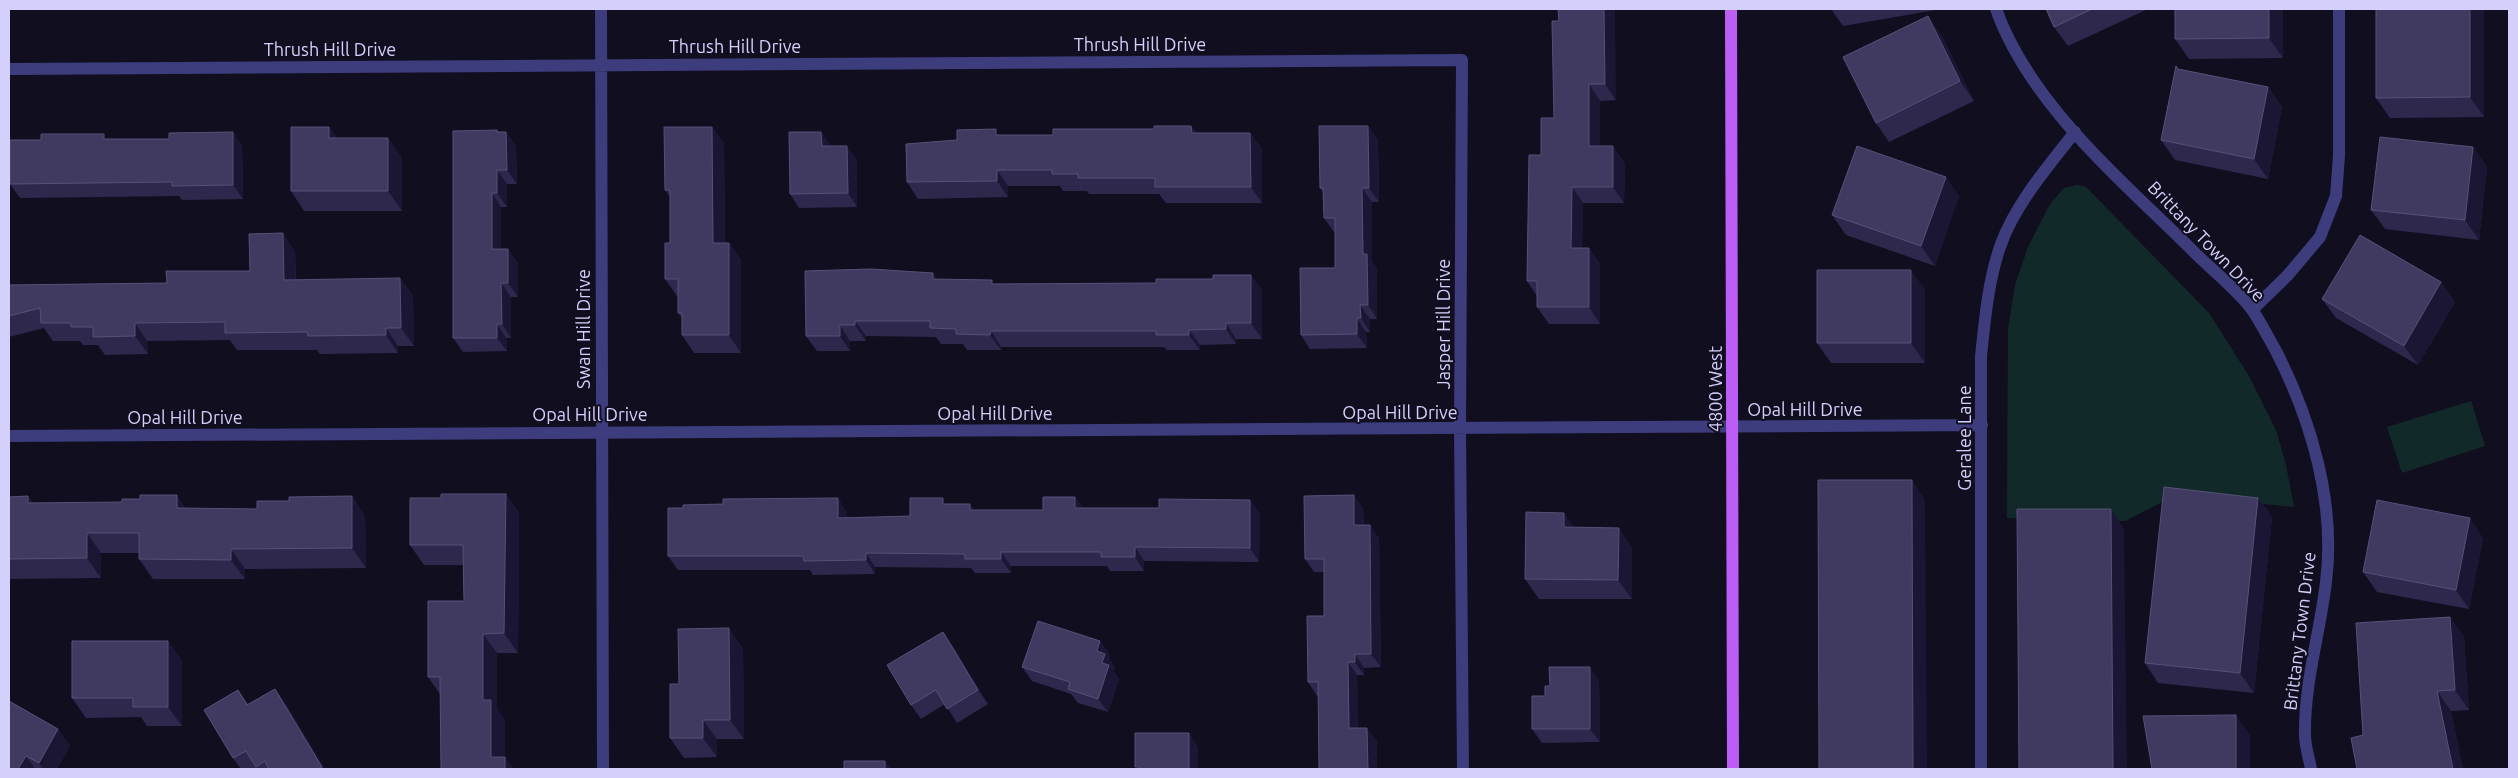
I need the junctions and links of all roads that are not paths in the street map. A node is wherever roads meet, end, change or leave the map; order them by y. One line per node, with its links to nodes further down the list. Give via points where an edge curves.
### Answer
1 (601, 9): 6 (street, Swan Hill Drive)
2 (1731, 9): 11 (main road, 4800 West)
3 (1996, 9): 8 (street, Brittany Town Drive, via 2014,52 2038,89)
4 (2339, 9): 9 (street, via 2340,156 2336,196 2320,237)
5 (1462, 60): 6 (street, Thrush Hill Drive); 12 (street, Jasper Hill Drive)
6 (600, 65): 7 (street, Thrush Hill Drive); 13 (street, Swan Hill Drive)
7 (9, 69)
8 (2075, 132): 9 (street, Brittany Town Drive); 10 (street, Geralee Lane, via 2028,192 2000,245 1987,295 1981,356)
9 (2252, 310): 19 (street, Brittany Town Drive, via 2291,386 2310,433 2322,480 2327,579 2306,697 2305,737)
10 (1982, 426): 11 (street, Opal Hill Drive); 18 (street, Geralee Lane)
11 (1733, 427): 12 (street, Opal Hill Drive); 17 (main road, 4800 West)
12 (1460, 430): 13 (street, Opal Hill Drive); 16 (street, Jasper Hill Drive)
13 (601, 432): 14 (street, Opal Hill Drive); 15 (street, Swan Hill Drive)
14 (9, 436)
15 (603, 769)
16 (1463, 769)
17 (1733, 769)
18 (1981, 769)
19 (2311, 769)

